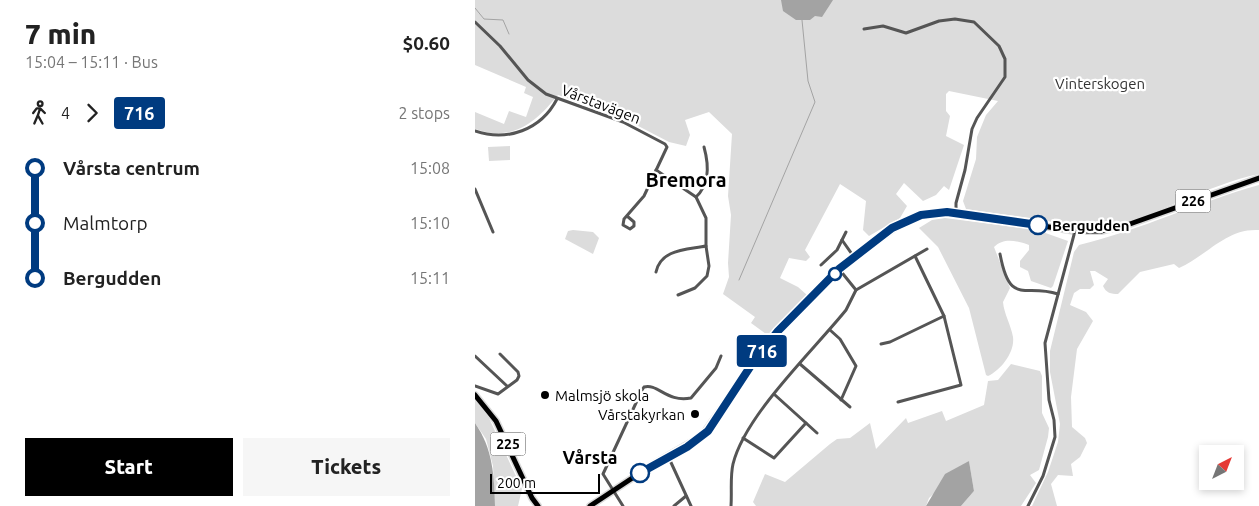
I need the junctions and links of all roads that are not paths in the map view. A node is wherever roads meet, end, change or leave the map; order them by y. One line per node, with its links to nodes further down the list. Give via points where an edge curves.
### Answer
1 (475, 22): 3 (street, Vårstavägen, via 533,85)
2 (864, 29): 10 (street, via 883,26 906,33 939,21 974,22 999,46 1005,59 1005,77 972,129)
3 (557, 99): 4 (street, via 547,114 525,131 501,136); 6 (street, Vårstavägen, via 623,122 665,144 667,147)
4 (475, 131)
5 (704, 147): 9 (street, via 707,183)
6 (656, 170): 9 (street); 11 (street, Vårstavägen, via 644,196)
7 (1259, 178): 12 (main road, 226, via 1127,225 1101,231)
8 (475, 189): 13 (street)
9 (696, 197): 16 (street, via 706,218)
10 (956, 213): 12 (main road, 226); 20 (main road, 226, via 929,214 907,220)
11 (627, 216)
12 (1075, 231): 25 (street)
13 (493, 232)
14 (846, 232): 15 (street)
15 (842, 240): 20 (street); 21 (street, via 837,250)
16 (706, 246): 23 (street, via 665,255); 26 (street, via 707,276 695,288)
17 (927, 249): 19 (street)
18 (1000, 254): 25 (street, via 1009,280 1017,290)
19 (915, 256): 24 (street); 27 (street)
20 (854, 257): 22 (main road, 226)
21 (821, 265)
22 (839, 269): 24 (street); 44 (main road, 226, via 765,347 708,431)
23 (656, 272)
24 (856, 290): 28 (street)
25 (1058, 294): 55 (street, via 1045,349 1055,437 1043,476)
26 (678, 296)
27 (945, 316): 29 (street); 39 (street, via 961,385)
28 (831, 330): 33 (street); 38 (street, via 841,339 856,366)
29 (881, 344)
30 (500, 354): 35 (street, via 519,376)
31 (475, 356): 35 (street)
32 (721, 356): 45 (street, via 715,370 691,398 672,398 653,387 644,387 603,474)
33 (800, 364): 37 (street); 38 (street)
34 (475, 386): 35 (street, via 498,394)
35 (507, 386)
36 (475, 395): 47 (main road, 225, via 496,421)
37 (775, 395): 41 (street); 43 (street)
38 (841, 400): 40 (street)
39 (898, 402)
40 (850, 407)
41 (806, 423): 42 (street); 43 (street, via 776,458)
42 (817, 433)
43 (743, 438): 54 (street, via 733,466)
44 (668, 456): 45 (main road, 226); 46 (street)
45 (614, 490): 50 (main road, 226); 51 (street)
46 (686, 496): 52 (street); 53 (street)
47 (532, 498): 48 (main road, 225); 49 (main road, 225)
48 (538, 506)
49 (543, 506)
50 (590, 506)
51 (623, 506)
52 (674, 506)
53 (691, 506)
54 (731, 506)
55 (1028, 506)

